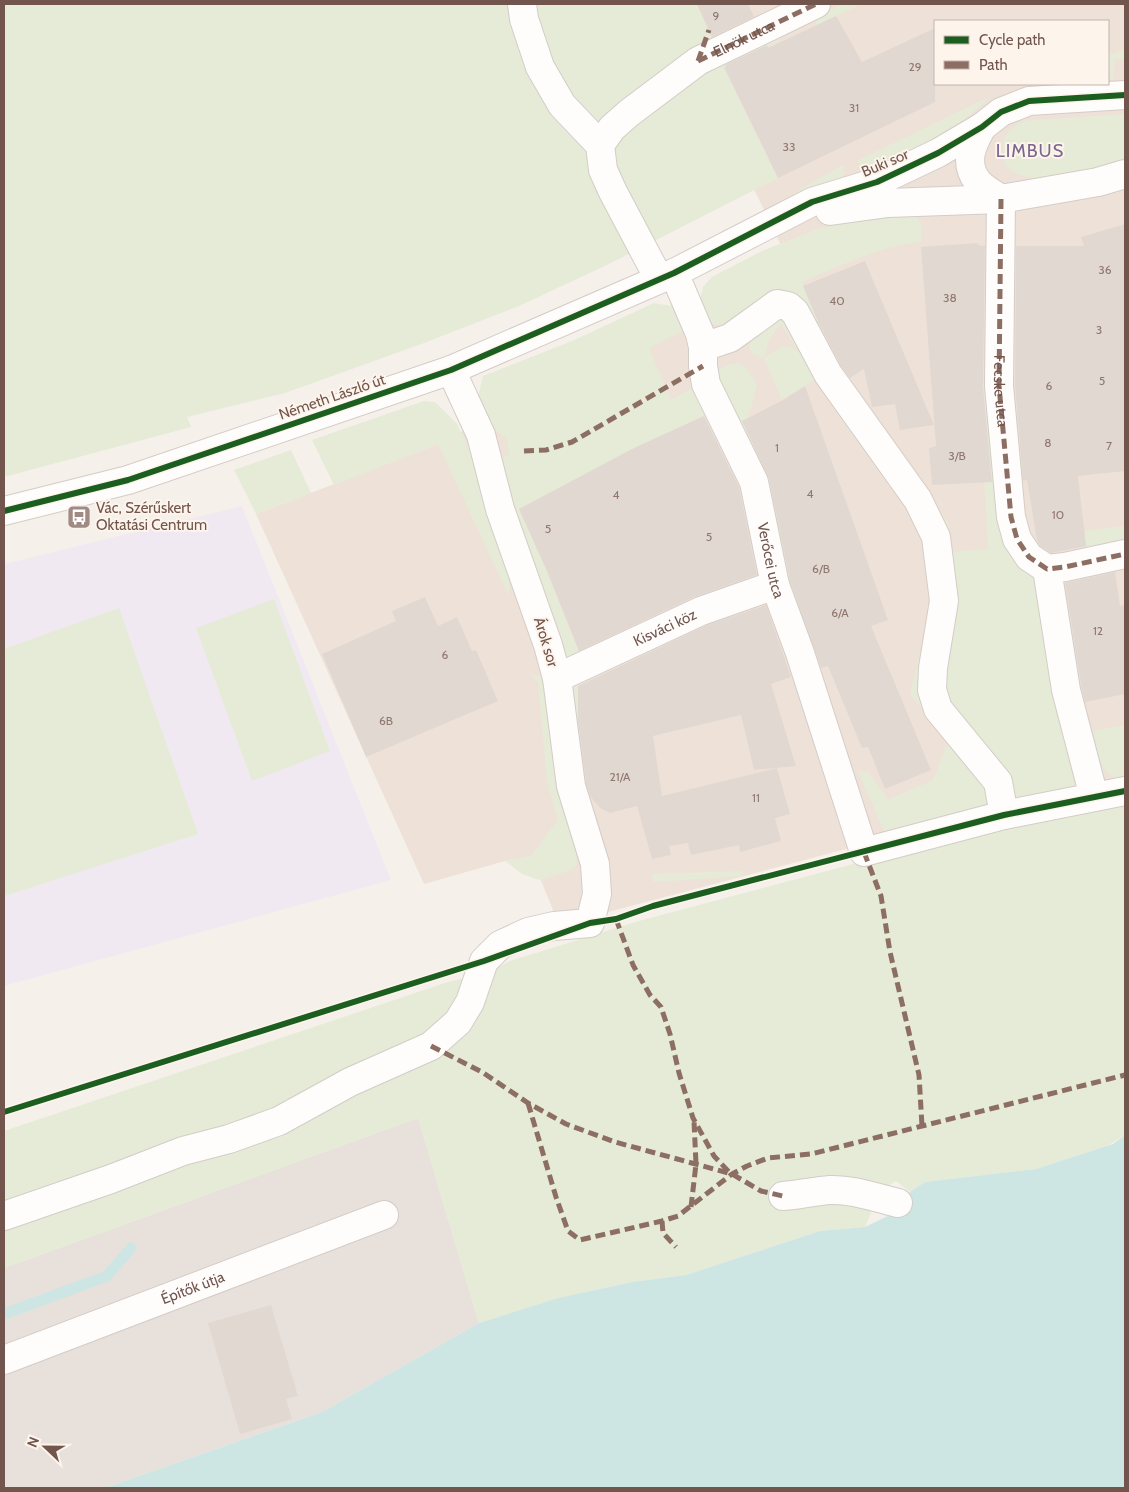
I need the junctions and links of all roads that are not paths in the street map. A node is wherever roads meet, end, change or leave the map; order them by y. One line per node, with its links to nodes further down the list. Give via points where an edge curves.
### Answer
1 (522, 4): 5 (street, via 540,67 562,105)
2 (816, 4): 5 (street, Elnök utca, via 698,61 629,113 612,128)
3 (1125, 96): 4 (street, Buki sor, via 1029,101 1001,112)
4 (982, 126): 7 (street, Buki sor, via 971,149 970,166 978,182); 8 (street, Buki sor, via 895,174 812,202)
5 (600, 145): 9 (street, Verőcei utca, via 603,170 613,192)
6 (1125, 174): 7 (street, Buki sor, via 1098,182)
7 (1001, 199): 8 (street, Buki sor, via 888,203 835,210); 14 (street, Fecske utca, via 999,386 1011,517 1017,539 1029,557)
8 (772, 224): 9 (street, Buki sor)
9 (667, 276): 10 (street, Verőcei utca); 11 (street, Németh László út)
10 (703, 347): 15 (street, Verőcei utca, via 706,384 754,482); 19 (street, via 730,338 777,304 788,306 795,312 828,374 918,500 936,536 944,601 932,690 938,710 998,782)
11 (451, 370): 12 (street, Németh László út, via 128,480); 16 (street, Árok sor, via 481,435 500,509)
12 (4, 511)
13 (1125, 554): 14 (street)
14 (1047, 568): 18 (street, via 1066,690)
15 (775, 584): 16 (street, Kisváci köz, via 701,610); 19 (street, Verőcei utca, via 864,852)
16 (557, 678): 22 (street, Árok sor, via 571,786 595,864 597,894 590,923 528,932 500,945 484,961 470,1002 458,1022 431,1046 350,1082 279,1121)
17 (1125, 791): 18 (street)
18 (1094, 797): 19 (street)
19 (1004, 815)
20 (783, 1196): 21 (street, via 830,1190)
21 (898, 1203)
22 (4, 1216)
23 (384, 1216): 24 (street, Építők útja)
24 (4, 1360)

